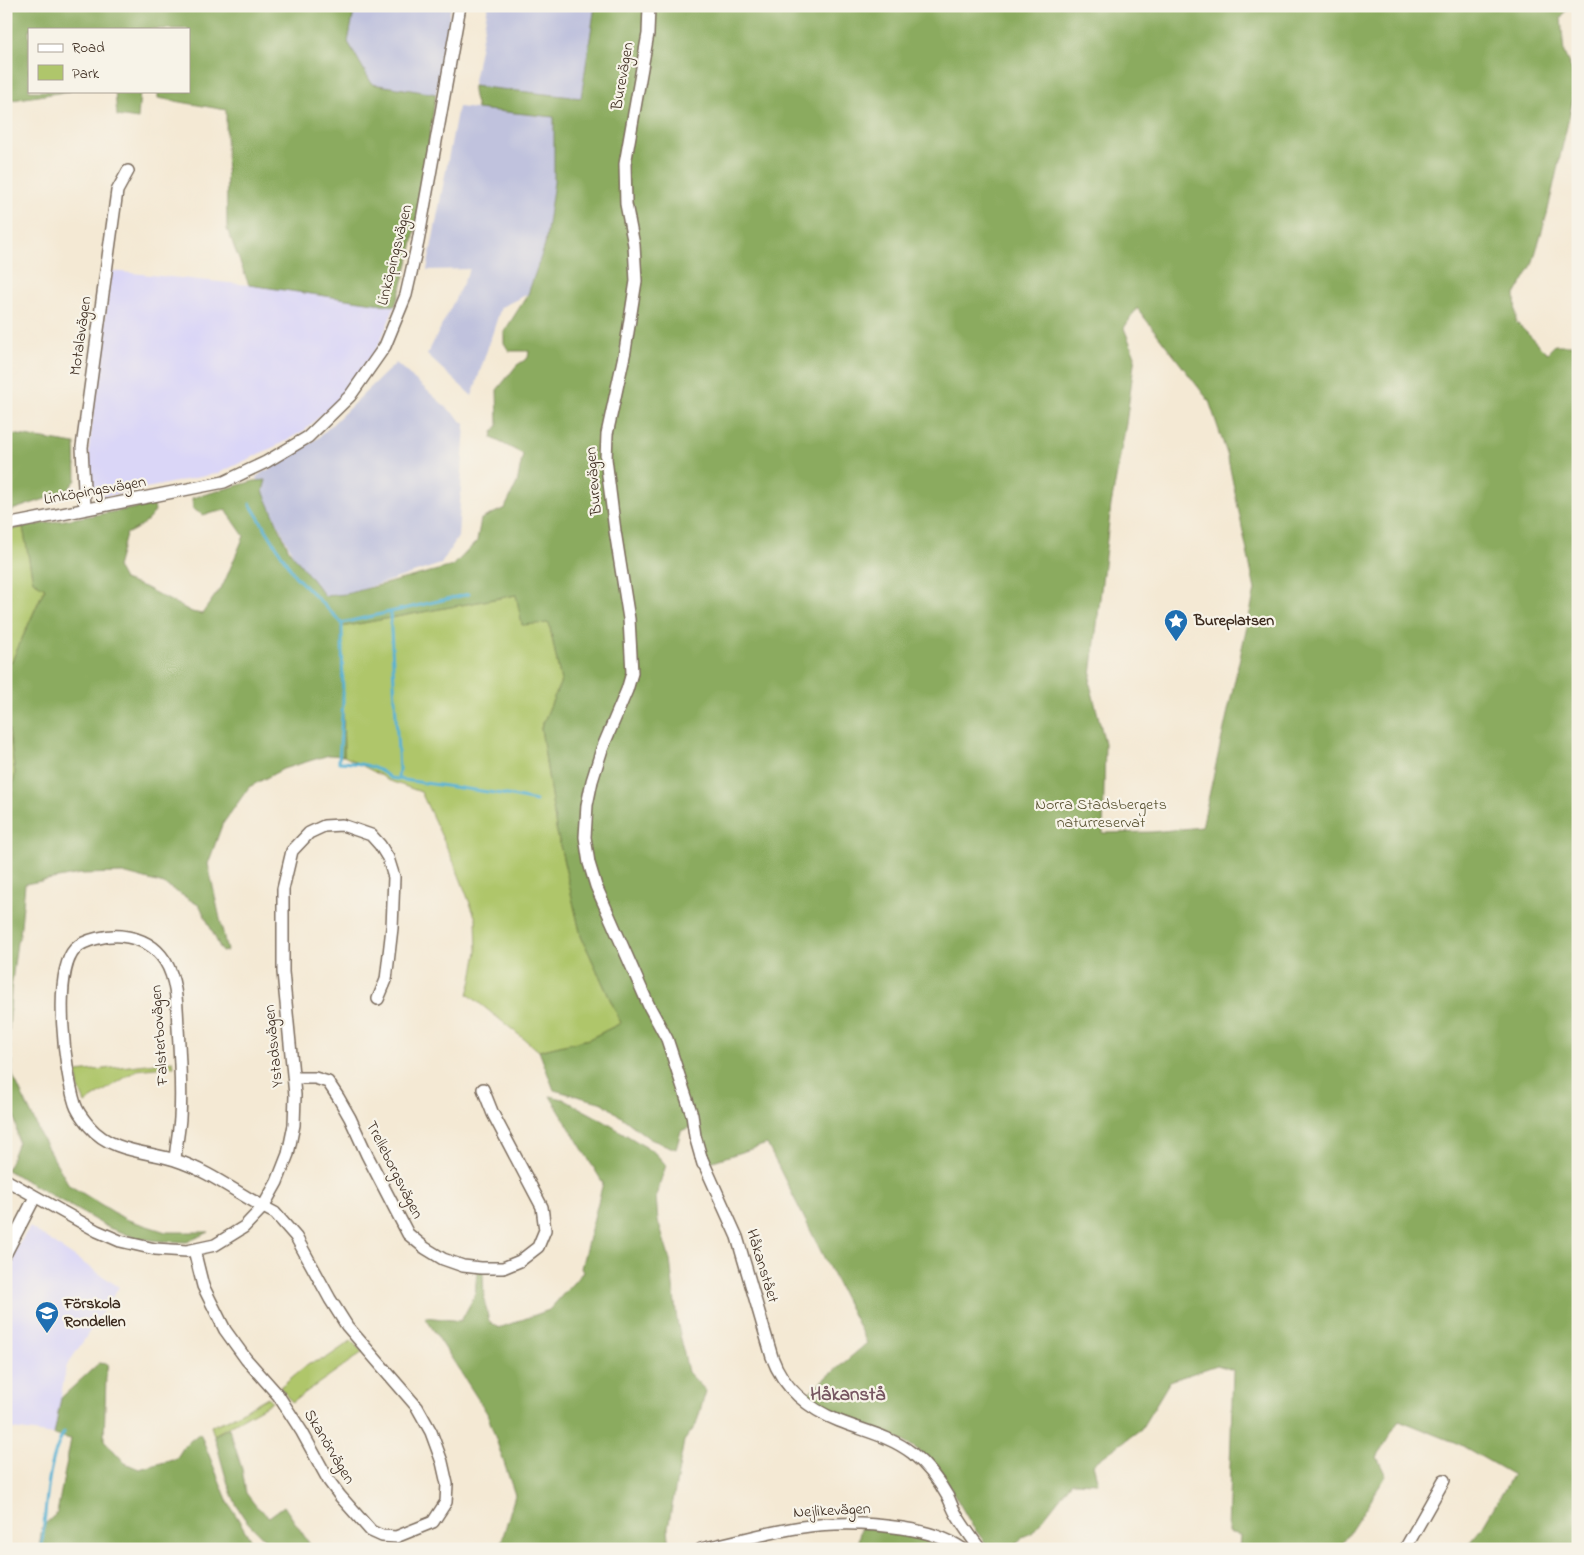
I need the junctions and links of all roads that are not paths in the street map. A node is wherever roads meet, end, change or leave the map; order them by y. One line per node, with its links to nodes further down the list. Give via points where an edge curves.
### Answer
1 (460, 6): 4 (street, Linköpingsvägen, via 406,295 385,346 350,396 308,437 224,482)
2 (649, 6): 6 (street, Burevägen, via 648,34 625,164 626,204 634,245 636,281 607,434 606,459 629,619 632,673 592,781 585,837 589,863)
3 (128, 171): 4 (street, Motalavägen, via 117,191 82,447)
4 (85, 509): 5 (street, Linköpingsvägen)
5 (6, 525)
6 (608, 915): 19 (street, Håkanstået, via 667,1039 692,1115 703,1164 738,1237 776,1370 797,1395 818,1411 893,1441 912,1453 928,1468)
7 (378, 999): 8 (street, Ystadsvägen, via 386,980 394,877 388,858 371,835 342,825 324,826 309,833 292,851 282,889 283,972)
8 (294, 1078): 9 (street, Trelleborgsvägen, via 328,1082 350,1118 408,1234 443,1259 463,1266 503,1268 538,1247 545,1230 542,1207); 13 (street, Ystadsvägen, via 294,1125 288,1154)
9 (483, 1089)
10 (175, 1160): 10 (street, Falsterbovägen, via 111,1144 90,1127 75,1106 65,1043 62,985 67,963 76,948 95,938 113,935 145,941 165,961 172,975 178,1013 180,1063 180,1118); 13 (street, Falsterbovägen, via 200,1170)
11 (6, 1180): 12 (street, Ystadsvägen)
12 (35, 1197): 14 (street, Ystadsvägen, via 120,1241 155,1249); 15 (street)
13 (263, 1207): 14 (street, Ystadsvägen, via 244,1227 216,1245); 14 (street, Skanörvägen, via 276,1214 296,1237 347,1326 417,1407 431,1432 447,1484 446,1502 433,1522 396,1537 382,1536 371,1531 340,1496 278,1395 225,1330 203,1286)
14 (194, 1250)
15 (6, 1253)
16 (1444, 1480): 20 (street)
17 (701, 1549): 18 (street, Nejlikevägen, via 828,1524 910,1529 935,1535)
18 (963, 1549)
19 (980, 1549)
20 (1405, 1549)

